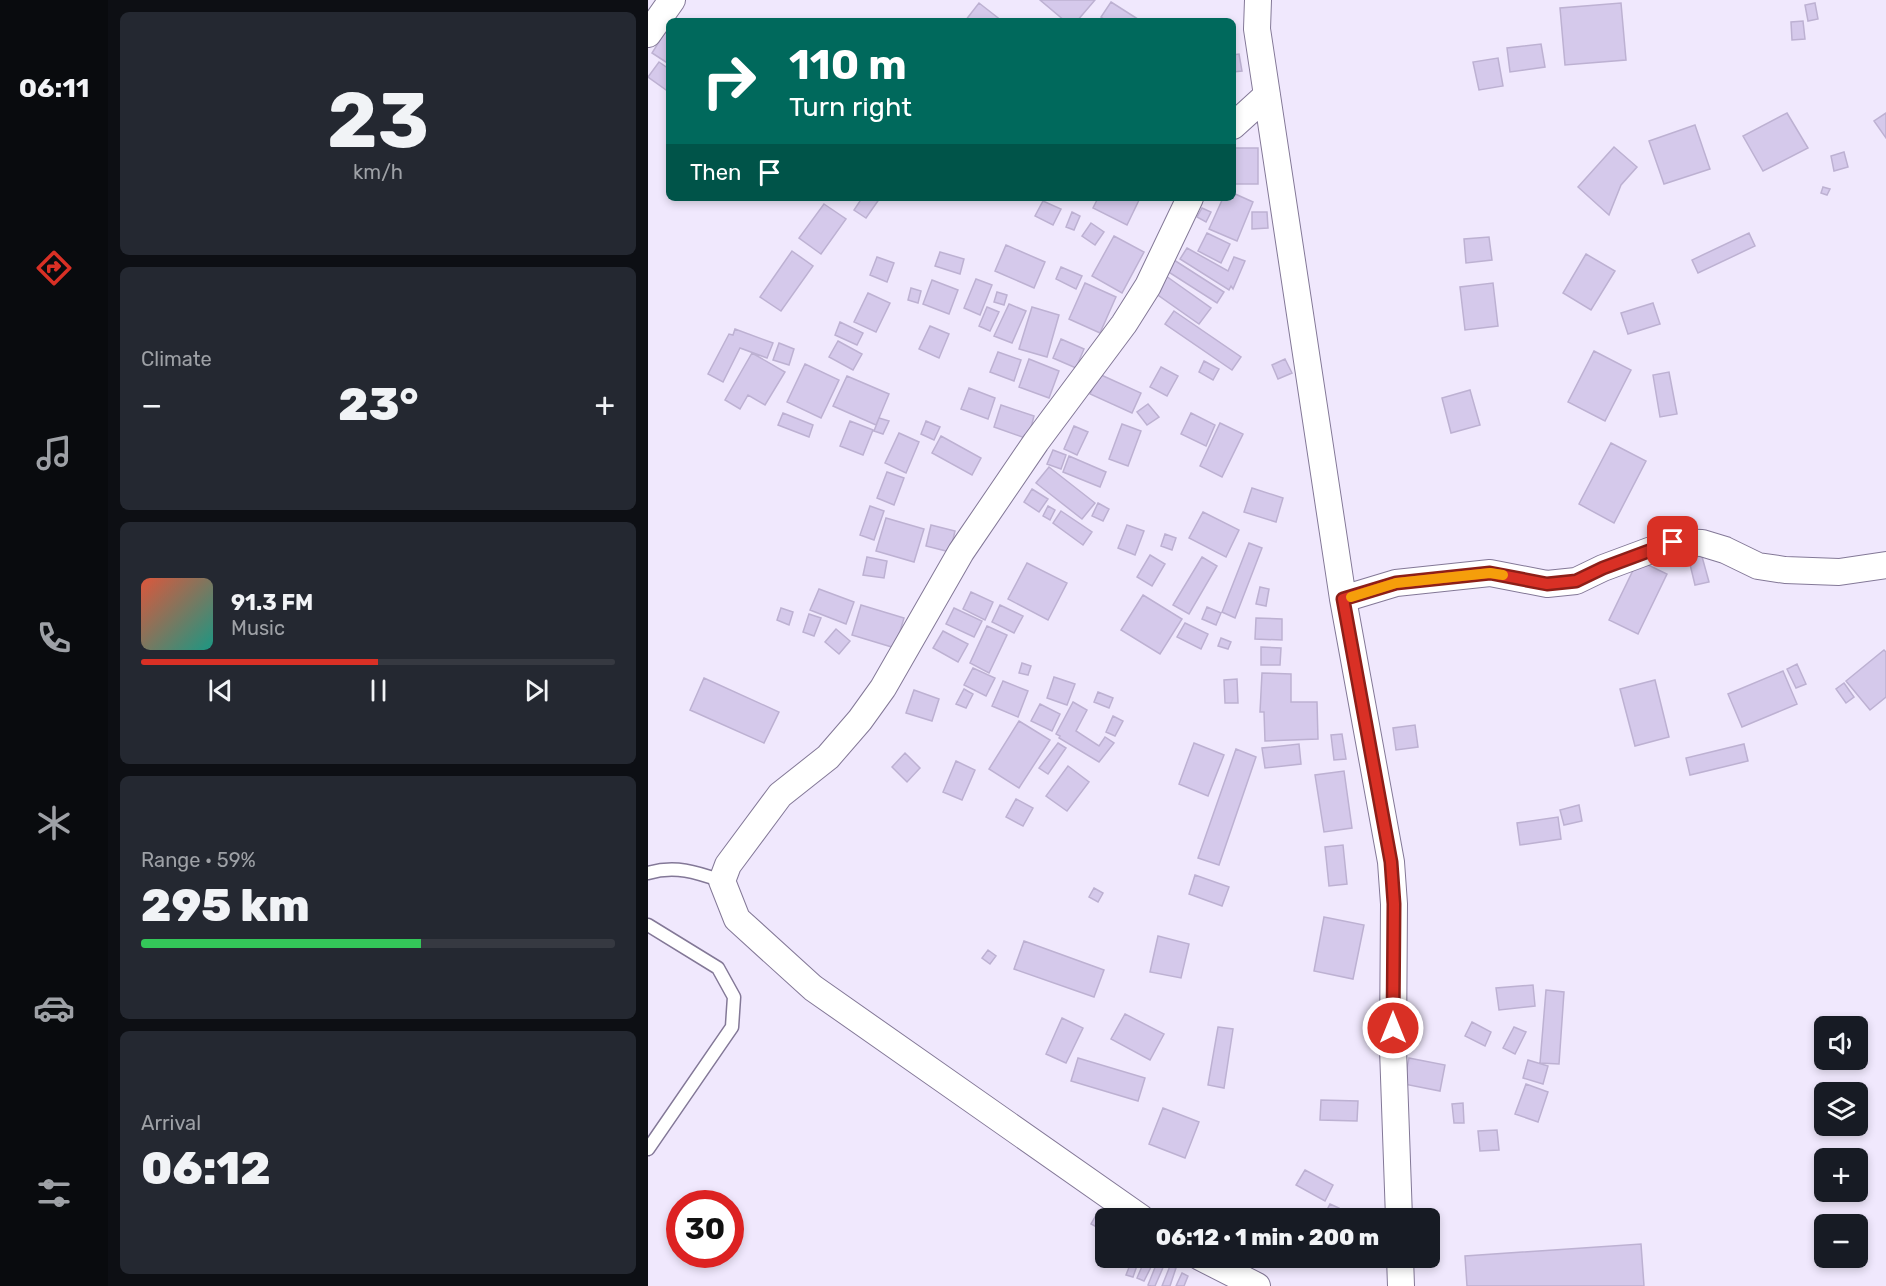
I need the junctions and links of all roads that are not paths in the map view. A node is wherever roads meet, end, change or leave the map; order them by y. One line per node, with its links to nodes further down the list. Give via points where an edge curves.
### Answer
1 (672, 0): 3 (street)
2 (1258, 0): 4 (street, via 1257,29)
3 (648, 34)
4 (1267, 95): 5 (street); 8 (street)
5 (1236, 123)
6 (1189, 201): 10 (street, via 1148,286 961,552 884,688 828,757 780,795 728,865)
7 (1886, 565): 8 (street, via 1839,572 1785,570 1758,566 1702,543 1673,542 1576,581 1547,584 1490,573 1396,583)
8 (1343, 599): 14 (street, via 1391,862)
9 (648, 873): 10 (lane, via 688,870)
10 (722, 881): 13 (street, via 737,919 813,988)
11 (648, 925): 12 (lane, via 718,968 734,997 732,1027)
12 (648, 1149)
13 (1127, 1208)
14 (1399, 1208)
15 (1222, 1268): 17 (street)
16 (1400, 1268): 18 (street)
17 (1257, 1286)
18 (1401, 1286)

